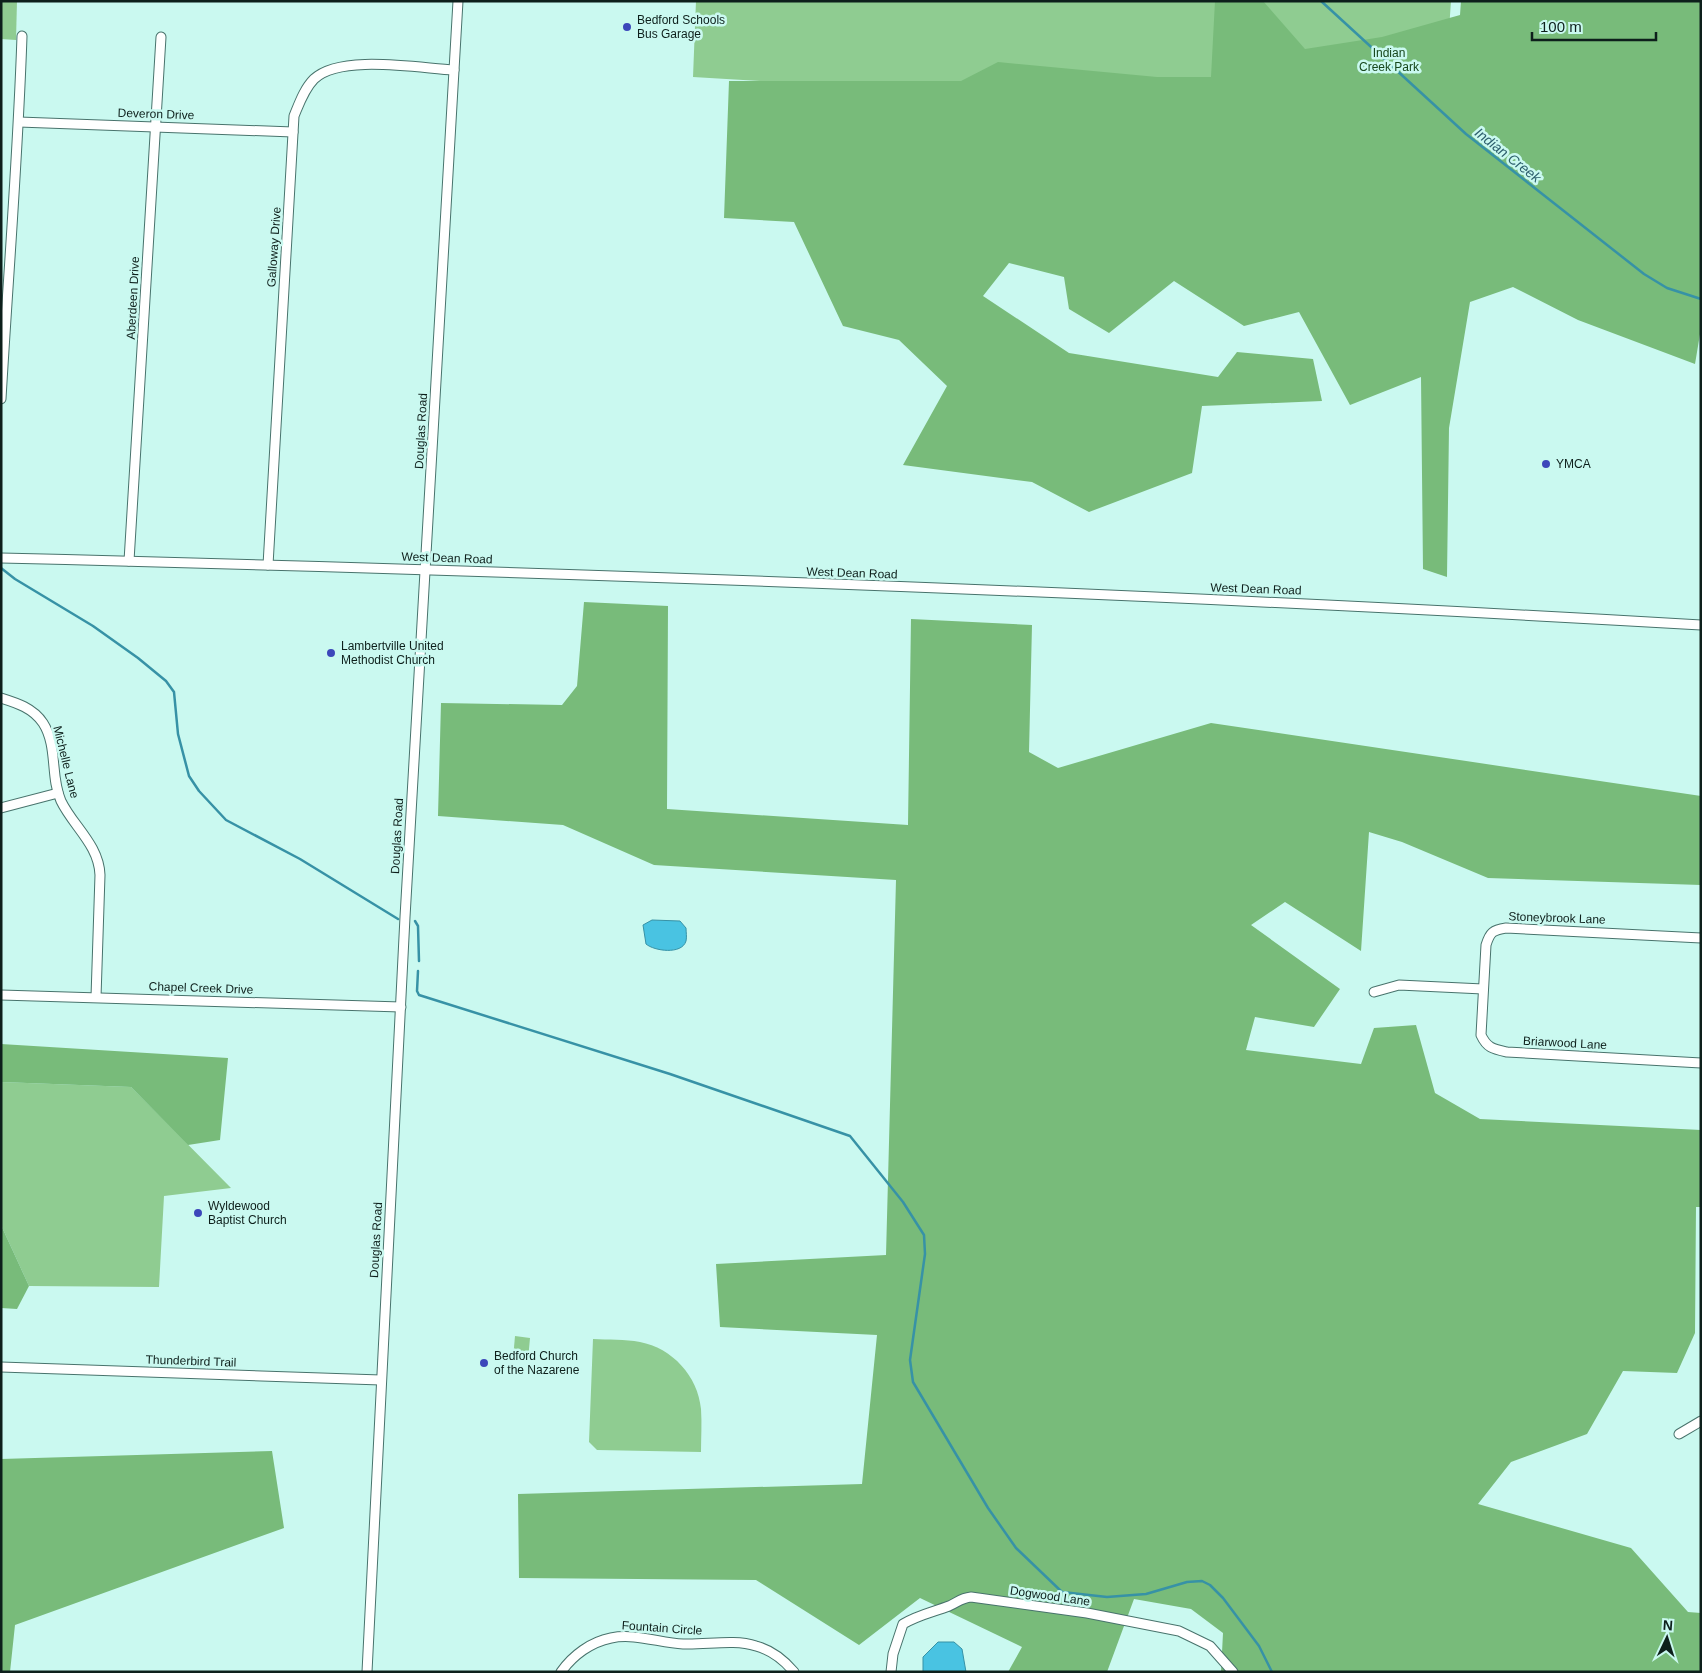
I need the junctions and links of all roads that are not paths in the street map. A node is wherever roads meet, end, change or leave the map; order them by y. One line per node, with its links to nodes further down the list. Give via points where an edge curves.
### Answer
1 (458, 1): 4 (street, Douglas Road)
2 (22, 36): 5 (street)
3 (161, 37): 6 (street, Aberdeen Drive)
4 (454, 70): 7 (street, Galloway Drive, via 356,64 331,68 308,86 294,116); 12 (street, Douglas Road)
5 (19, 122): 6 (street, Deveron Drive); 8 (street)
6 (156, 127): 7 (street, Deveron Drive); 10 (street, Aberdeen Drive)
7 (293, 132): 11 (street, Galloway Drive)
8 (1, 399)
9 (1, 558): 10 (street, West Dean Road)
10 (129, 561): 11 (street, West Dean Road)
11 (268, 565): 12 (street, West Dean Road)
12 (425, 569): 13 (street, West Dean Road, via 1437,609); 22 (street, Douglas Road)
13 (1701, 624)
14 (1, 698): 15 (street, Michelle Lane, via 31,710 43,723 50,738)
15 (58, 793): 16 (street); 21 (street, Michelle Lane, via 100,866)
16 (1, 808)
17 (1701, 938): 18 (street, Stoneybrook Lane, via 1495,930 1486,945)
18 (1483, 989): 19 (street, via 1399,985); 23 (street, Briarwood Lane, via 1481,1035 1486,1045 1494,1050)
19 (1374, 992)
20 (1, 995): 21 (street, Chapel Creek Drive)
21 (96, 998): 22 (street, Chapel Creek Drive)
22 (401, 1007): 25 (street, Douglas Road)
23 (1701, 1063)
24 (1, 1367): 25 (street, Thunderbird Trail)
25 (381, 1380): 28 (street, Douglas Road)
26 (1701, 1421): 27 (street)
27 (1679, 1434)
28 (366, 1672)
29 (561, 1672): 30 (street, Fountain Circle, via 591,1645 625,1637 683,1644 753,1645 776,1655)
30 (794, 1672)
31 (891, 1672): 32 (street, Dogwood Lane, via 903,1624 920,1614 971,1597 1087,1613 1179,1631 1210,1646)
32 (1233, 1672)

